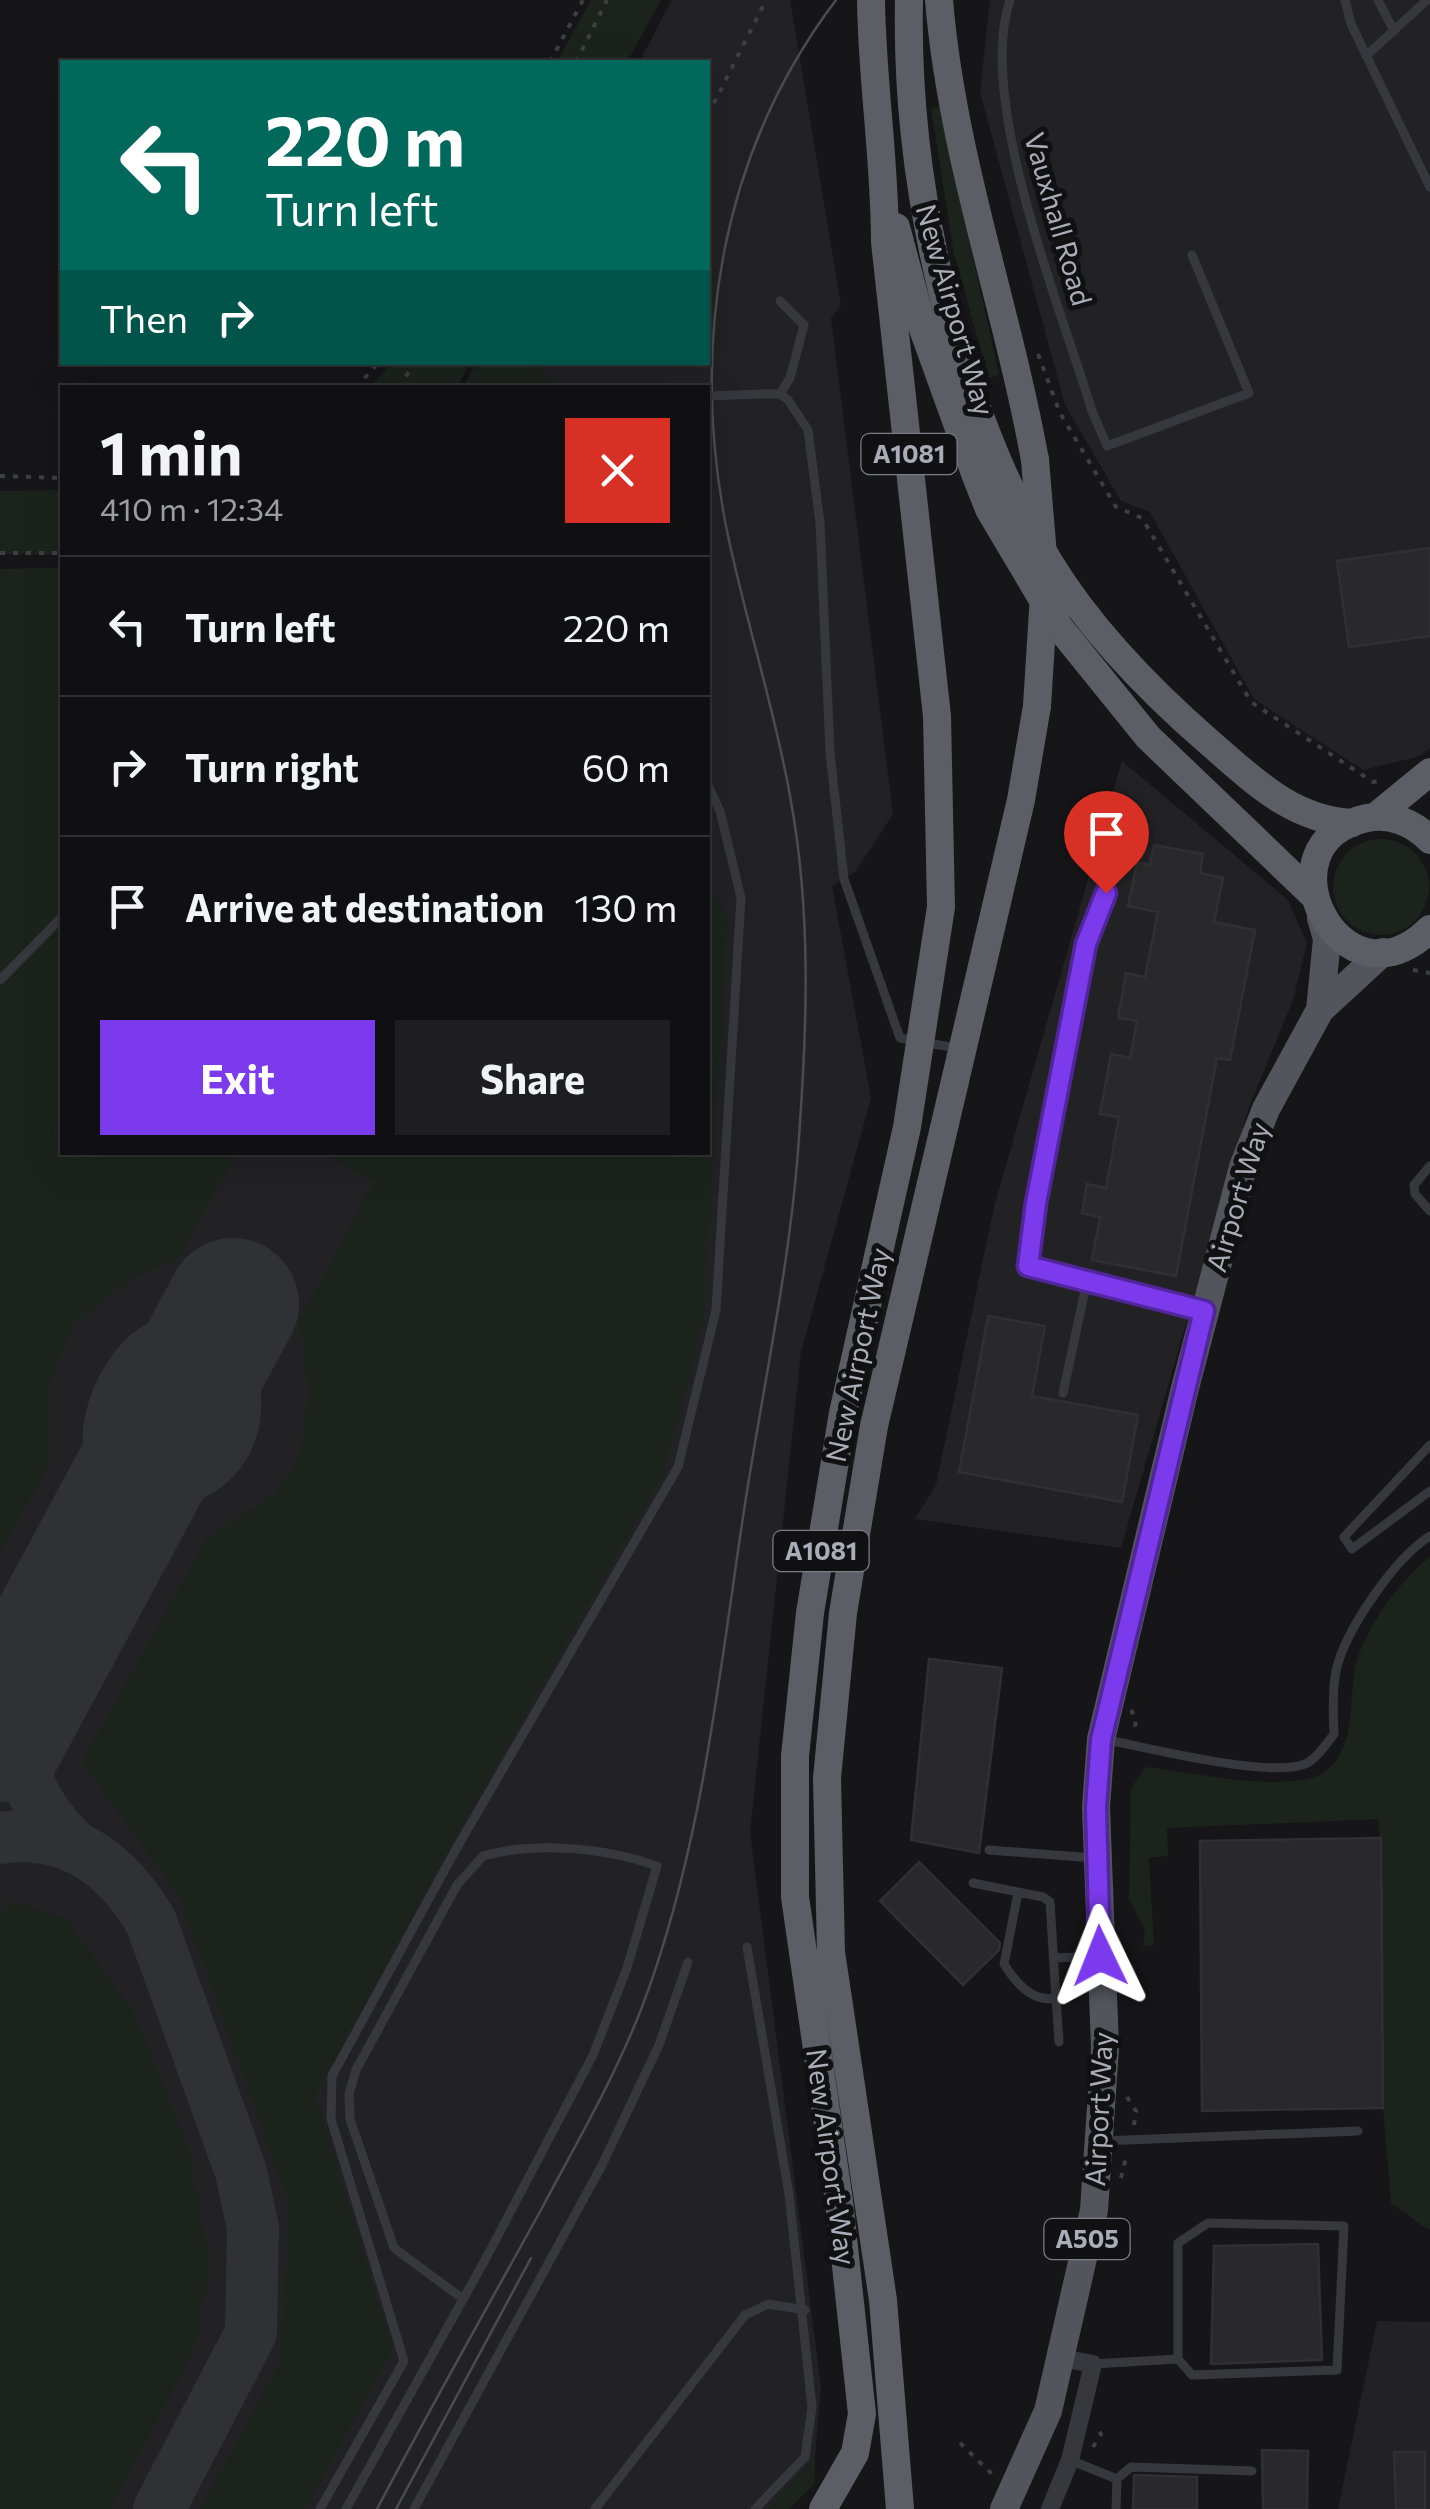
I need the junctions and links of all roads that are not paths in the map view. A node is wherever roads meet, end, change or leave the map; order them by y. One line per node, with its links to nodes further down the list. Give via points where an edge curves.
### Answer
1 (872, 0): 11 (highway, New Airport Way / A1081, via 872,78)
2 (909, 0): 18 (highway, New Airport Way / A1081, via 915,123 936,260 982,412 1049,562 1169,708 1280,801 1327,822)
3 (940, 0): 28 (highway, New Airport Way / A1081, bridge, via 960,147 1017,362 1035,460 1045,579 1038,706 1022,800)
4 (1010, 0): 12 (lane, Vauxhall Road, via 1000,72 1008,134 1107,446 1250,394)
5 (1345, 0): 9 (lane)
6 (1378, 0): 8 (lane)
7 (1428, 0): 8 (lane)
8 (1394, 31): 9 (lane)
9 (1366, 56): 10 (lane)
10 (1430, 187)
11 (885, 192): 21 (highway, New Airport Way / A1081, via 970,462 1059,627 1148,737); 27 (highway, New Airport Way / A1081, via 941,807 940,925)
12 (1192, 254)
13 (780, 301): 14 (lane, via 804,325)
14 (780, 394): 15 (lane, bridge); 27 (lane, via 808,430 844,878 892,1027 900,1038)
15 (710, 396)
16 (1430, 772): 18 (highway)
17 (710, 790): 59 (lane, via 740,898 716,1310 678,1467 332,2076 331,2119 404,2360)
18 (1363, 820): 19 (highway, New Airport Way, via 1411,824); 21 (highway, via 1334,835 1320,853 1313,874)
19 (1430, 840)
20 (1106, 893): 31 (lane, via 1086,944 1028,1266)
21 (1317, 907): 24 (highway, New Airport Way, via 1347,944); 26 (main road, Airport Way / A505, via 1327,940)
22 (60, 919): 25 (lane)
23 (1430, 929): 24 (highway)
24 (1406, 949): 26 (main road, Airport Way / A505)
25 (0, 980)
26 (1320, 1010): 32 (main road, Airport Way / A505, via 1248,1153)
27 (921, 1041): 28 (lane); 64 (highway, New Airport Way / A1081, via 843,1413 795,1756 795,1897 862,2414 854,2454)
28 (962, 1049): 65 (highway, New Airport Way / A1081, via 874,1426 843,1613 827,1778 831,1952 882,2300)
29 (1430, 1166): 30 (lane, via 1414,1185)
30 (1430, 1211)
31 (1087, 1281): 32 (lane); 33 (lane)
32 (1204, 1311): 37 (main road, Airport Way / A505)
33 (1063, 1393)
34 (1430, 1445): 35 (lane, via 1344,1536 1352,1549)
35 (1430, 1491)
36 (1430, 1536): 37 (lane, via 1378,1591 1347,1642 1336,1670 1334,1734 1307,1763 1169,1756)
37 (1101, 1740): 39 (main road, Airport Way / A505)
38 (989, 1850): 39 (lane)
39 (1097, 1858): 43 (main road, Airport Way / A505)
40 (973, 1882): 41 (lane)
41 (1018, 1893): 44 (lane, via 1050,1902); 46 (lane, via 1004,1964 1030,1993)
42 (746, 1948): 51 (lane)
43 (1100, 1956): 44 (lane); 49 (main road, Airport Way / A505, via 1105,2048)
44 (1054, 1958): 46 (lane)
45 (688, 1962): 61 (lane, via 659,2045 602,2167)
46 (1056, 1998): 47 (lane)
47 (1059, 2042)
48 (1358, 2131): 49 (lane)
49 (1098, 2141): 52 (main road, Airport Way / A505, via 1094,2210)
50 (463, 2299): 50 (lane, via 394,2248 350,2119 356,2070 457,1885 483,1856 566,1850 658,1866 593,2055); 60 (lane)
51 (805, 2310): 62 (lane, via 768,2304 745,2315); 63 (lane, via 808,2449 792,2476)
52 (1060, 2358): 54 (street); 58 (main road, Airport Way / A505, via 1048,2411)
53 (1178, 2359): 53 (lane, via 1178,2244 1208,2224 1344,2226 1337,2370 1192,2374); 54 (lane)
54 (1092, 2364): 55 (street)
55 (1070, 2460): 57 (lane); 66 (street)
56 (1252, 2472): 57 (lane, via 1131,2467)
57 (1118, 2478): 67 (lane)
58 (1009, 2502)
59 (320, 2509)
60 (346, 2509)
61 (414, 2509)
62 (594, 2509)
63 (754, 2509)
64 (823, 2509)
65 (900, 2509)
66 (1050, 2509)
67 (1116, 2509)

